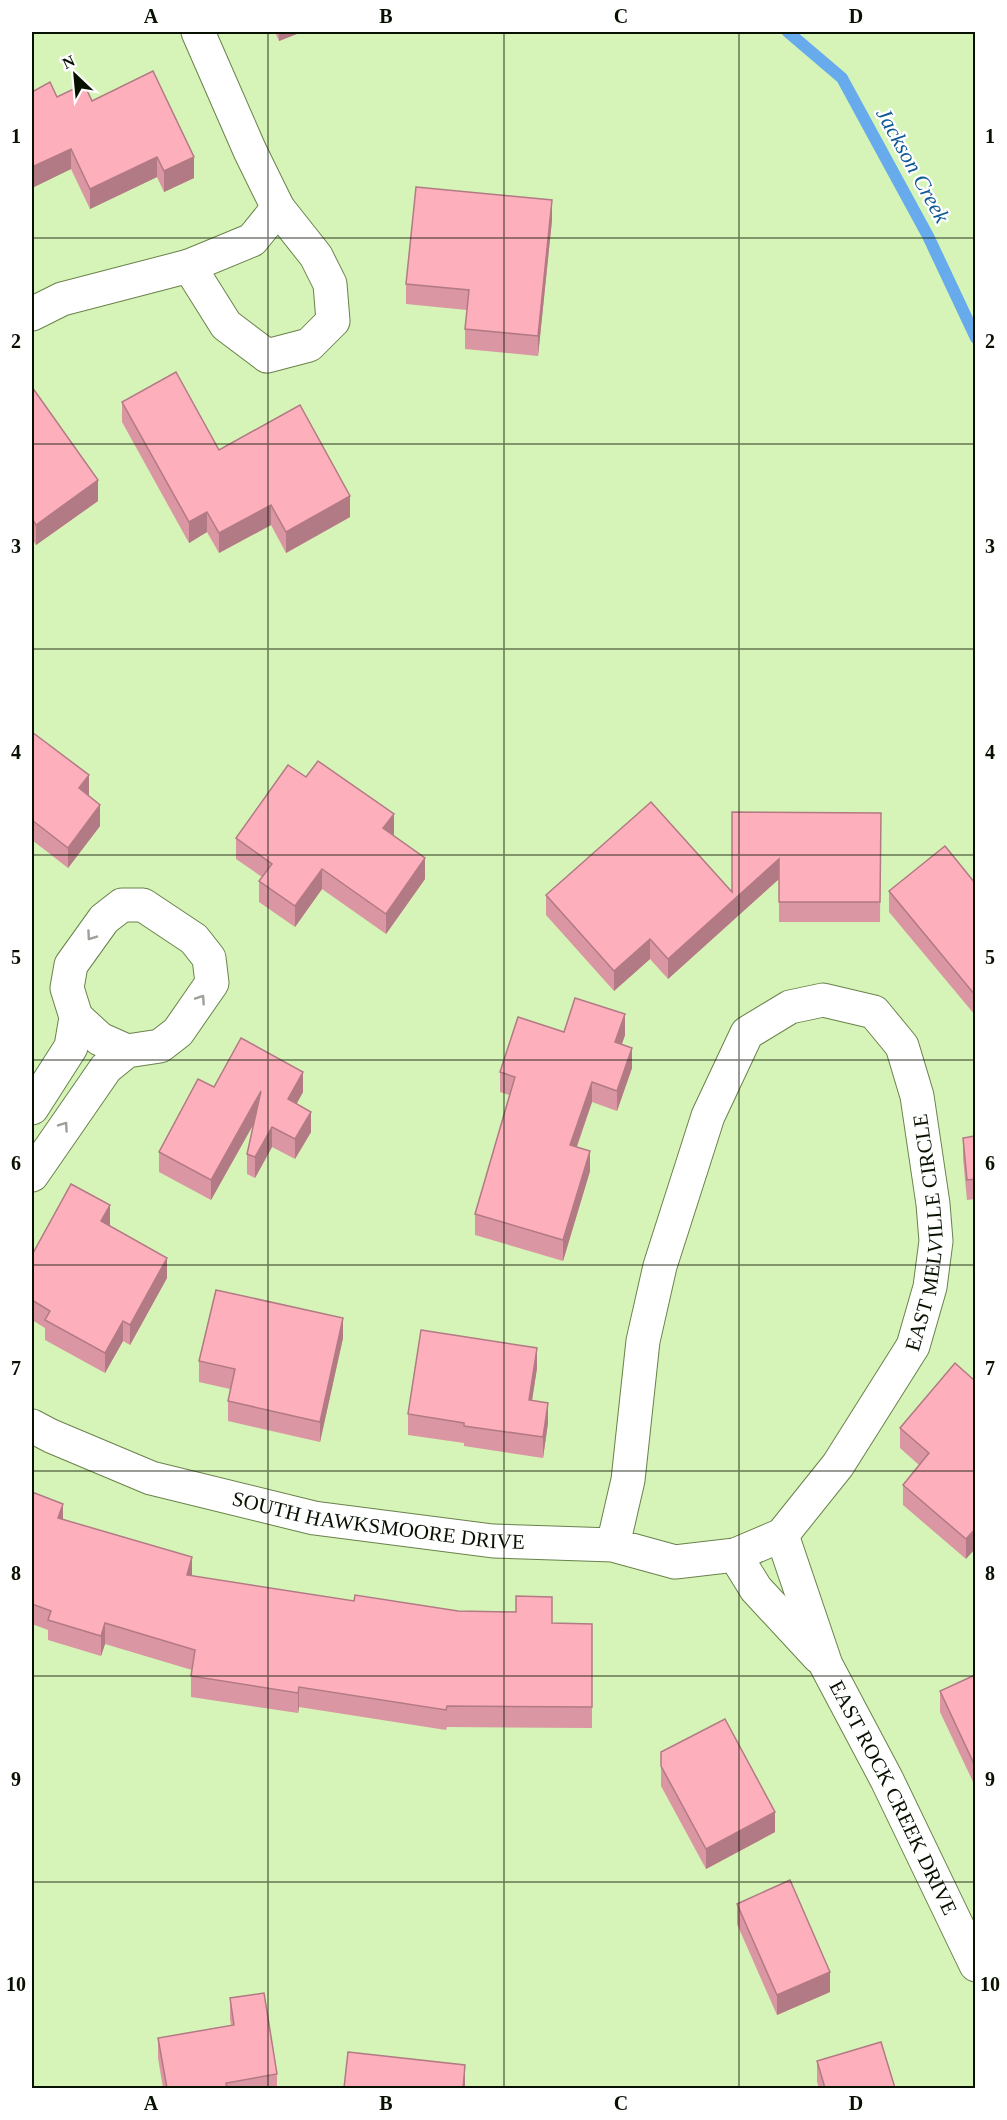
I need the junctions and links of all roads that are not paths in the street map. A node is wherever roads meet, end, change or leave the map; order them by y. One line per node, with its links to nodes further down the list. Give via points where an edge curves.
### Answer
1 (198, 32): 2 (street)
2 (278, 208): 3 (street, via 252,240); 3 (street, via 316,256 330,284 333,321 309,345 267,356 226,325)
3 (189, 266): 4 (street, via 62,299)
4 (32, 314)
5 (76, 1017): 6 (street, via 100,1039); 6 (street, one-way to 5, via 160,1046 178,1032 212,983 209,958 194,939 143,905 122,905 104,919 71,965 67,988); 7 (street, via 71,1047)
6 (127, 1051): 8 (street, one-way to 6, via 106,1068)
7 (32, 1108)
8 (35, 1160)
9 (32, 1426): 11 (street, SOUTH HAWKSMOORE DRIVE, via 151,1478 314,1518 493,1541)
10 (782, 1535): 11 (street, EAST MELVILLE CIRCLE, via 838,1465 913,1346 930,1287 936,1241 917,1096 903,1046 874,1012 823,1000 790,1008 747,1033 708,1116 660,1266 646,1330 628,1480); 12 (street, EAST MELVILLE CIRCLE); 13 (street, EAST ROCK CREEK DRIVE)
11 (613, 1545): 12 (street, SOUTH HAWKSMOORE DRIVE, via 675,1562)
12 (735, 1556): 13 (street, EAST ROCK CREEK DRIVE, via 756,1589)
13 (826, 1665): 14 (street, EAST ROCK CREEK DRIVE)
14 (972, 1949)

